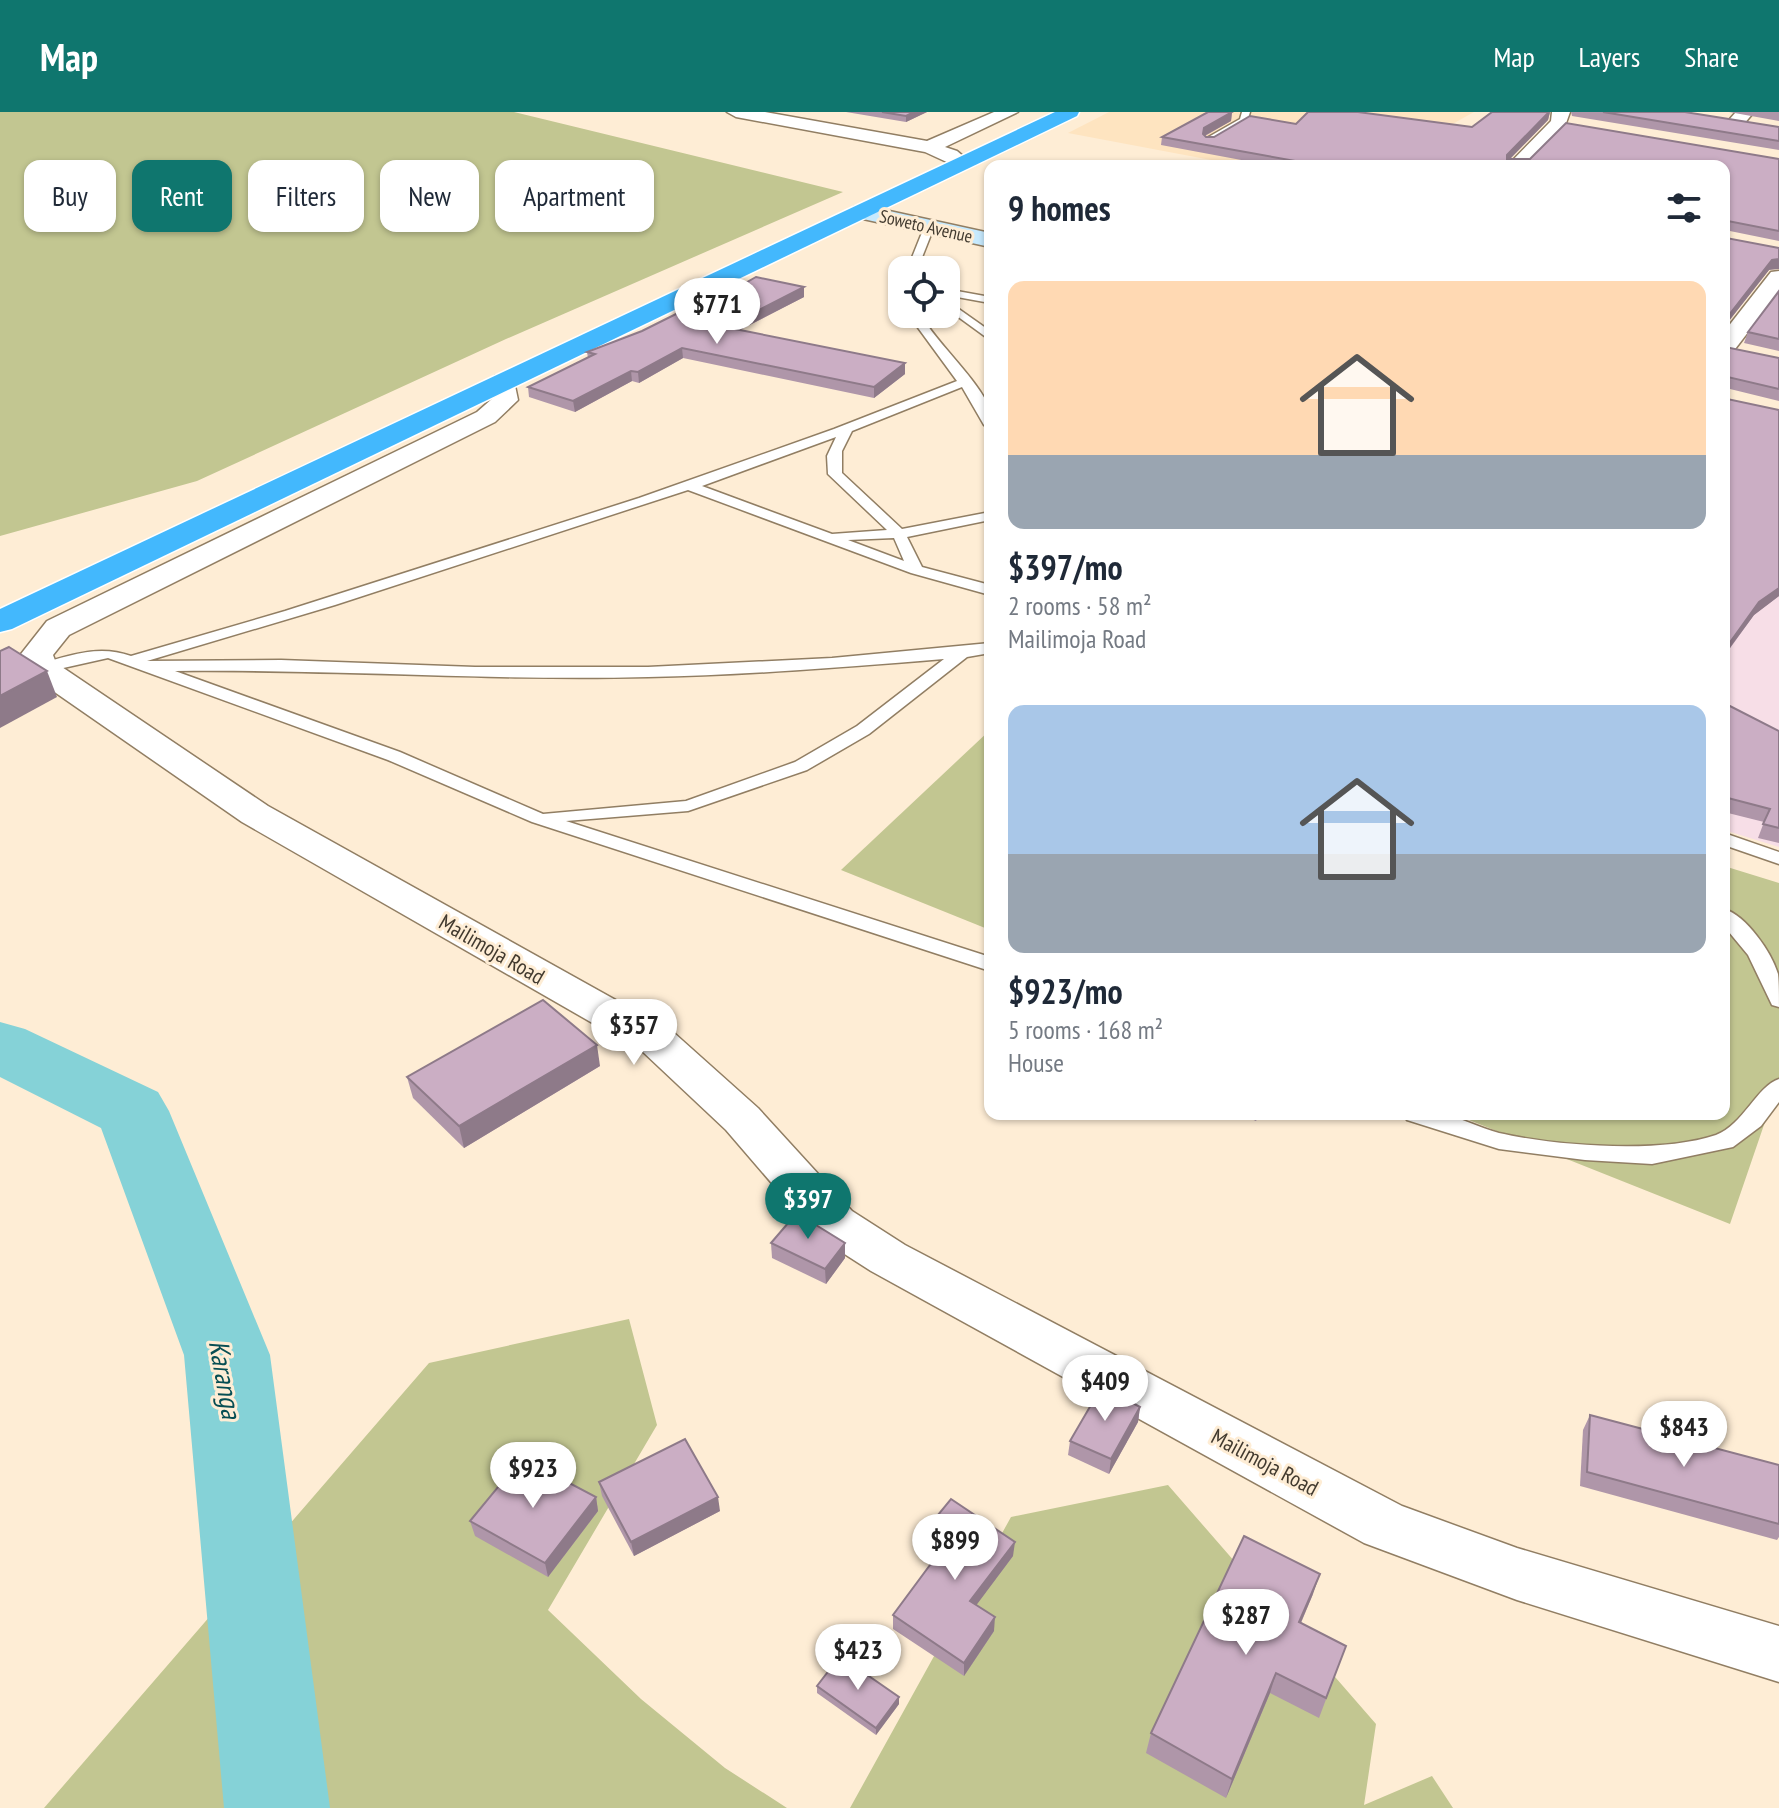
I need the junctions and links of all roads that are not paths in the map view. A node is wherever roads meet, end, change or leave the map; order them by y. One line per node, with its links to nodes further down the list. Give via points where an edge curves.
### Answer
1 (736, 112): 9 (street)
2 (1009, 112): 9 (street)
3 (1070, 112): 11 (highway)
4 (1246, 112): 8 (lane, via 1244,120)
5 (1735, 117): 7 (street)
6 (1565, 120): 10 (street)
7 (1765, 126)
8 (1208, 141)
9 (929, 147): 11 (street)
10 (1522, 160)
11 (962, 163): 12 (highway)
12 (862, 212): 13 (street, Soweto Avenue); 25 (highway)
13 (929, 227): 14 (street, Soweto Avenue); 15 (lane)
14 (984, 239)
15 (916, 256)
16 (1779, 277): 22 (street)
17 (960, 295): 18 (lane)
18 (984, 299)
19 (960, 314): 21 (lane)
20 (923, 328): 26 (lane)
21 (984, 332)
22 (1730, 340)
23 (1730, 349): 24 (street)
24 (1752, 354)
25 (504, 381): 35 (highway); 39 (street, via 506,400 486,417 58,628 37,654)
26 (967, 381): 27 (lane); 28 (lane)
27 (984, 409)
28 (846, 431): 29 (lane); 31 (lane, via 832,461 835,474)
29 (687, 485): 32 (lane); 38 (lane)
30 (984, 517): 31 (lane)
31 (899, 534): 32 (lane); 33 (lane)
32 (826, 537): 33 (lane)
33 (916, 570): 34 (lane)
34 (984, 588)
35 (0, 622)
36 (984, 649): 37 (lane)
37 (962, 653): 38 (lane, via 648,672); 40 (lane, via 863,730 801,766 688,806)
38 (140, 663): 39 (lane, via 109,653); 40 (lane, via 394,756)
39 (41, 668): 48 (street, Mailimoja Road, via 255,814 658,1042 742,1119 835,1224 888,1258 1384,1525 1517,1574)
40 (538, 818): 44 (lane)
41 (1730, 841): 42 (lane)
42 (1779, 858)
43 (1730, 920): 45 (lane, via 1769,973)
44 (984, 962)
45 (1779, 1000)
46 (1779, 1087): 47 (lane, via 1753,1120 1725,1141 1652,1156 1499,1141)
47 (1434, 1120)
48 (1779, 1654)

